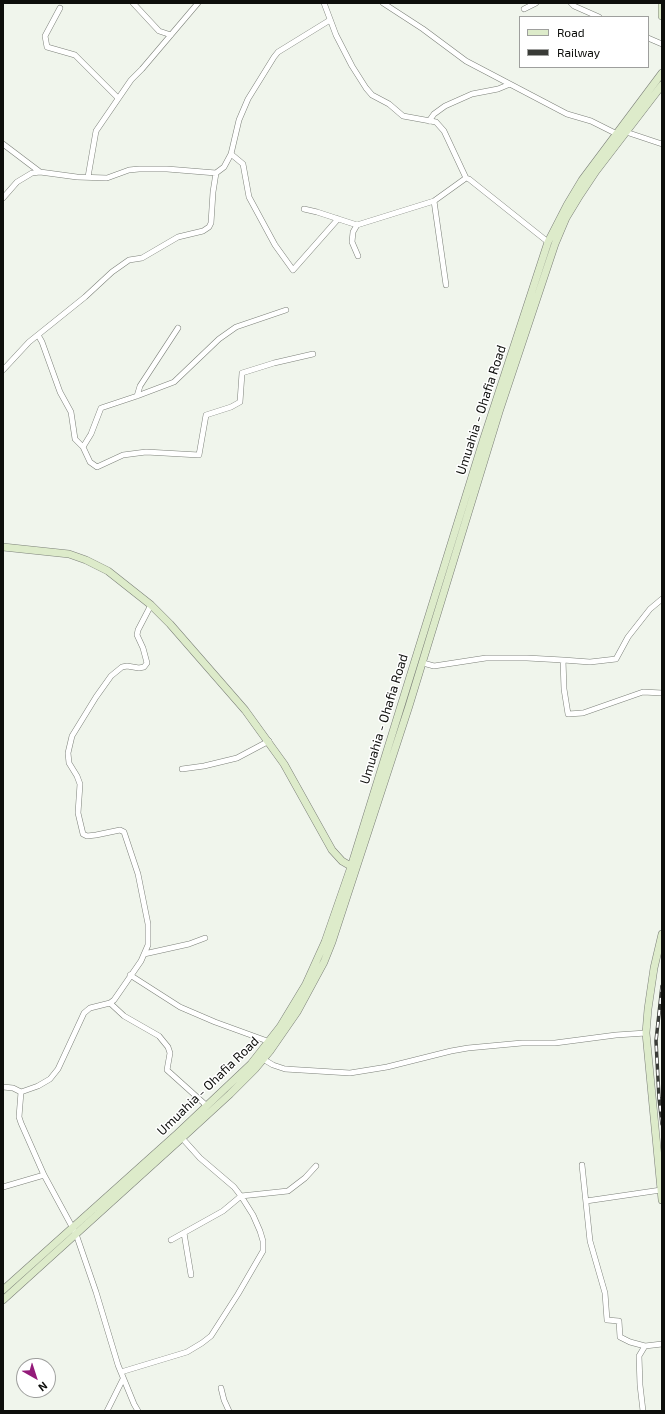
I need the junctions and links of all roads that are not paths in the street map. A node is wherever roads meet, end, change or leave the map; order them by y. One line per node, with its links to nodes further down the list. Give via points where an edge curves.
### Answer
1 (133, 3): 14 (street, via 159,31)
2 (198, 3): 14 (street)
3 (324, 3): 13 (street)
4 (383, 3): 8 (street)
5 (536, 3): 10 (street)
6 (570, 3): 11 (street)
7 (662, 3): 12 (main road)
8 (390, 5): 18 (street, via 466,61)
9 (60, 8): 20 (street, via 45,36 47,46 75,55)
10 (524, 9)
11 (597, 16)
12 (662, 16)
13 (330, 20): 21 (street, via 352,66 372,95 389,104 403,116); 26 (street, via 274,57 248,99 239,120)
14 (170, 35): 20 (street)
15 (649, 38): 16 (street)
16 (662, 44)
17 (662, 72): 23 (main road, Umuahia - Ohafia Road)
18 (510, 84): 21 (street, via 472,94 445,106); 23 (street, via 567,114 591,121)
19 (662, 85): 22 (main road, Umuahia - Ohafia Road)
20 (118, 98): 29 (street, via 96,131)
21 (429, 121): 30 (street, via 436,122 444,131)
22 (626, 132): 25 (street); 38 (main road, Umuahia - Ohafia Road, via 576,201)
23 (617, 134): 36 (main road, Umuahia - Ohafia Road, via 582,180)
24 (3, 144): 27 (street)
25 (662, 144)
26 (231, 154): 28 (street, via 224,167); 34 (street, via 243,164 249,197 275,245 293,270)
27 (40, 172): 29 (street); 31 (street, via 32,173 17,182)
28 (216, 173): 29 (street, via 139,169 107,178); 42 (street, via 209,226 203,231 178,237 142,258 129,260)
29 (88, 178)
30 (466, 178): 32 (street); 36 (street)
31 (3, 198)
32 (434, 202): 35 (street); 39 (street)
33 (304, 209): 34 (street)
34 (338, 219): 35 (street)
35 (357, 225): 37 (street, via 352,242)
36 (548, 242): 38 (main road, Umuahia - Ohafia Road)
37 (358, 256)
38 (541, 274): 51 (main road, Umuahia - Ohafia Road); 55 (main road, Umuahia - Ohafia Road, via 480,448)
39 (446, 284)
40 (286, 310): 45 (street, via 236,327 219,339 174,382)
41 (178, 328): 45 (street, via 140,386)
42 (38, 334): 44 (street); 46 (street, via 70,412 75,439)
43 (313, 354): 46 (street, via 242,373 240,402 206,415 199,455 146,452 123,455 97,467 90,462)
44 (3, 370)
45 (137, 396): 46 (street, via 101,408)
46 (83, 447)
47 (3, 547): 49 (main road, via 69,554 86,560 108,572)
48 (662, 599): 50 (street, via 650,609 628,637 616,659 590,662)
49 (151, 605): 53 (main road, via 235,698); 58 (street, via 138,630 147,663 139,668 122,667 111,676 72,736 68,753 69,763 80,784 78,813 83,834 87,836 120,830 124,832 138,874 148,924 148,945)
50 (563, 660): 51 (street, via 486,658 434,666); 52 (street, via 568,714 583,713 643,692)
51 (423, 663): 55 (main road, Umuahia - Ohafia Road)
52 (662, 693)
53 (269, 741): 54 (street, via 237,758); 55 (main road, via 332,850 342,861)
54 (182, 769)
55 (354, 868): 62 (main road, Umuahia - Ohafia Road, via 316,964 295,1004); 63 (main road, Umuahia - Ohafia Road, via 324,962 297,1012)
56 (662, 934): 61 (main road, via 654,968)
57 (205, 938): 58 (street)
58 (144, 954): 59 (street)
59 (130, 976): 60 (street); 62 (street, via 180,1007)
60 (110, 1003): 65 (street, via 90,1008 84,1013 58,1069 50,1079); 66 (street, via 124,1016 159,1036 170,1053 167,1070)
61 (646, 1033): 63 (street, via 555,1043 468,1048 350,1073 285,1069); 72 (main road)
62 (270, 1042): 66 (main road, Umuahia - Ohafia Road)
63 (263, 1059): 67 (main road, Umuahia - Ohafia Road, via 230,1094)
64 (3, 1087): 65 (street)
65 (21, 1092): 70 (street, via 21,1122)
66 (207, 1106): 76 (main road, Umuahia - Ohafia Road)
67 (182, 1138): 73 (street); 76 (main road, Umuahia - Ohafia Road)
68 (582, 1165): 75 (street)
69 (316, 1166): 73 (street, via 288,1191)
70 (44, 1175): 71 (street); 76 (street)
71 (3, 1187)
72 (661, 1190): 74 (main road); 75 (street)
73 (241, 1196): 77 (street, via 223,1212); 84 (street, via 260,1231 263,1251 211,1336 187,1352)
74 (662, 1200)
75 (586, 1201): 83 (street, via 590,1241 605,1293 607,1320 619,1321 620,1337)
76 (74, 1231): 80 (main road, Umuahia - Ohafia Road); 81 (main road, Umuahia - Ohafia Road); 84 (street)
77 (184, 1234): 78 (street); 79 (street)
78 (171, 1240)
79 (191, 1275)
80 (3, 1290)
81 (3, 1300)
82 (662, 1344): 83 (street)
83 (645, 1346): 90 (street, via 639,1356)
84 (121, 1372): 85 (street)
85 (123, 1379): 87 (street); 88 (street)
86 (221, 1388): 89 (street)
87 (107, 1411)
88 (138, 1411)
89 (229, 1411)
90 (643, 1411)

